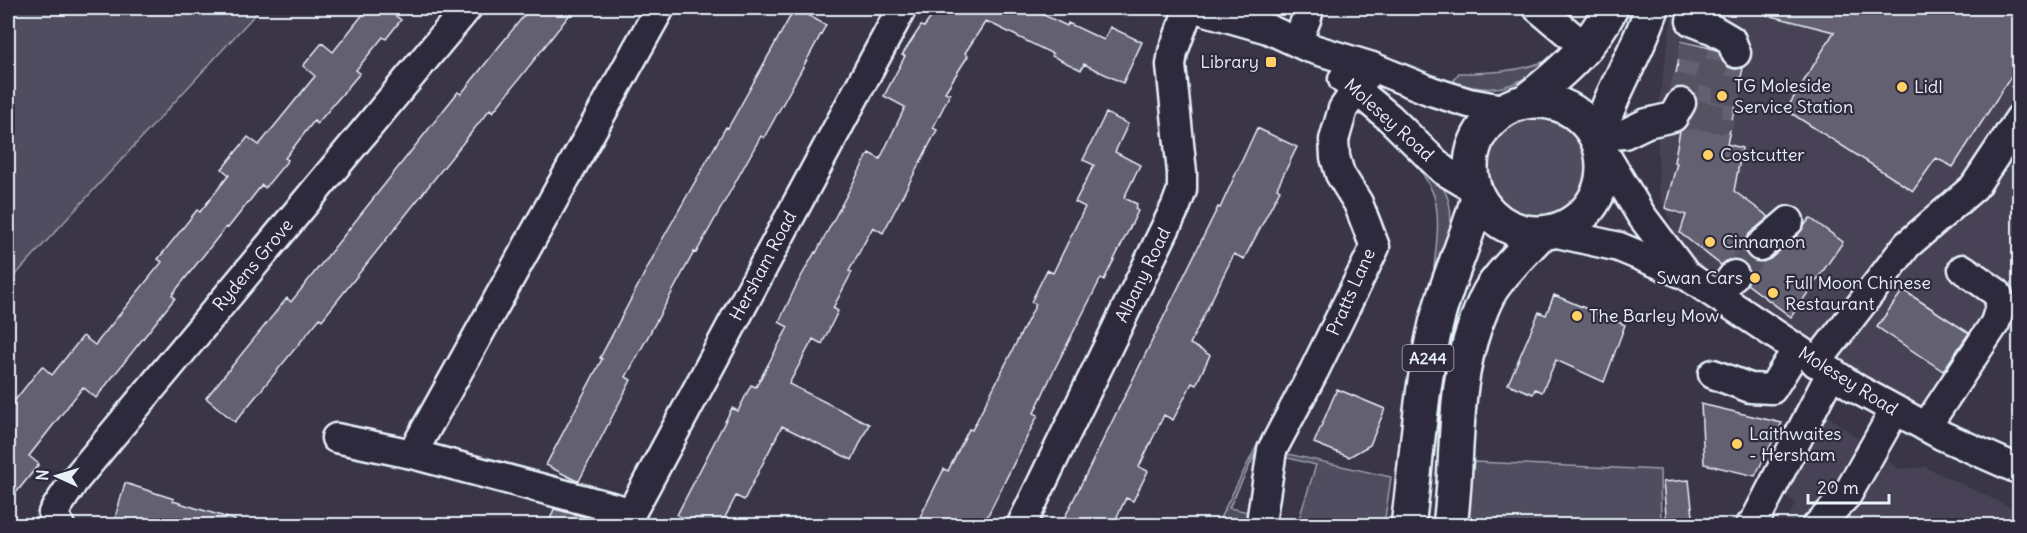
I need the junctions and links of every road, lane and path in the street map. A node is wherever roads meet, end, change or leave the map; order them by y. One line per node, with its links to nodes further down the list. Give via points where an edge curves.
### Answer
1 (467, 8): 31 (street, Rydens Grove, via 74,481 52,513)
2 (660, 8): 27 (street)
3 (902, 8): 30 (street, Hersham Road)
4 (1309, 8): 9 (street)
5 (1538, 8): 10 (street)
6 (1611, 8): 10 (main road)
7 (1652, 8): 15 (main road, via 1609,104)
8 (1204, 9): 9 (street, Molesey Road); 32 (street, Albany Road, via 1173,52 1171,65 1182,190)
9 (1302, 44): 11 (street, Molesey Road)
10 (1586, 48): 12 (main road)
11 (1364, 79): 12 (street, Molesey Road, via 1431,91 1469,104); 16 (street, Molesey Road, via 1390,118 1443,170); 29 (street, Pratts Lane, via 1337,125 1335,157 1375,247 1272,450)
12 (1515, 104): 15 (main road, via 1559,104 1572,110); 16 (main road, via 1491,120 1476,148 1472,175)
13 (1679, 112): 15 (street)
14 (2019, 118): 22 (street, via 1974,187 1907,245)
15 (1600, 144): 18 (main road, via 1603,171 1591,201 1572,224); 21 (street, Molesey Road, via 1641,215)
16 (1476, 193): 18 (main road, via 1484,209 1501,224); 33 (main road, A244, via 1472,221 1430,348)
17 (1789, 221): 19 (street)
18 (1547, 233): 21 (street, Molesey Road, via 1619,247); 34 (main road, A244, via 1491,290 1468,347 1458,408)
19 (1760, 246)
20 (1963, 269): 25 (street, via 1997,293 2001,304 1995,323)
21 (1686, 275): 22 (street, Molesey Road, via 1726,286)
22 (1815, 362): 23 (street, via 1772,389 1750,388); 24 (street, Molesey Road); 35 (street, via 1756,519)
23 (1713, 374)
24 (1894, 410): 25 (street, Molesey Road); 36 (street, via 1851,490)
25 (1926, 427): 28 (street, Molesey Road)
26 (336, 438): 27 (street)
27 (412, 454): 30 (street)
28 (2019, 470)
29 (1262, 516)
30 (627, 519)
31 (60, 525)
32 (1021, 525)
33 (1408, 525)
34 (1450, 525)
35 (1750, 525)
36 (1817, 525)

